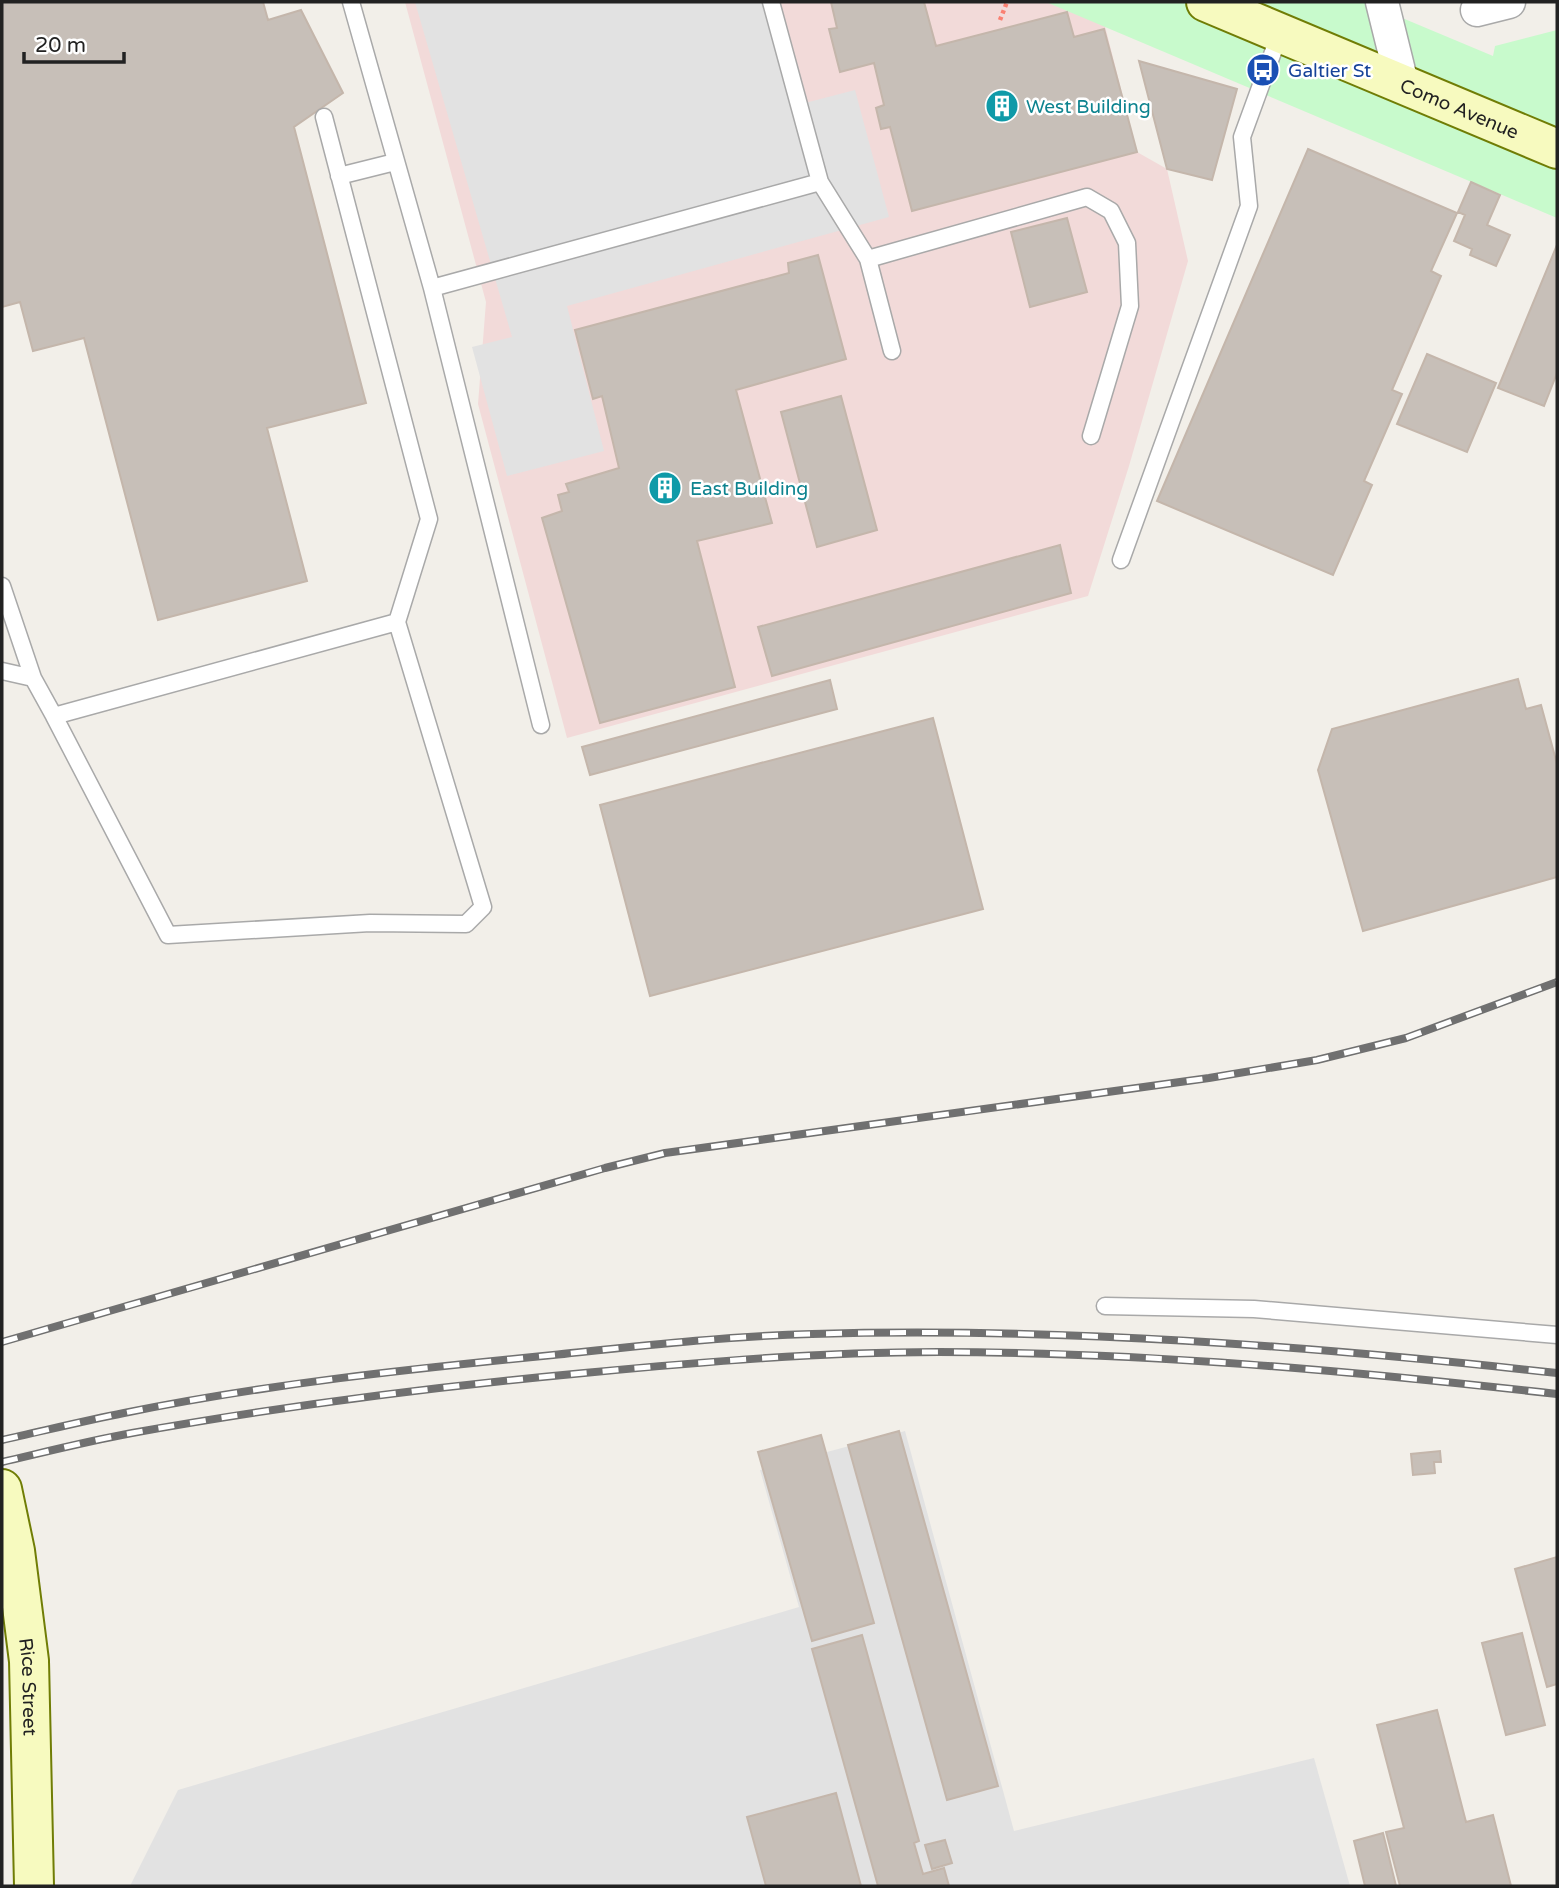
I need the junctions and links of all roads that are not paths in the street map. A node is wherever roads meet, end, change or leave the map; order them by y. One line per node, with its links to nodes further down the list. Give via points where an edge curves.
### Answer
1 (351, 2): 11 (lane)
2 (771, 2): 13 (lane)
3 (1206, 2): 7 (main road, Como Avenue)
4 (1382, 2): 8 (street)
5 (1509, 2): 6 (street)
6 (1477, 10)
7 (1280, 33): 8 (main road, Como Avenue); 18 (lane, via 1242,137 1249,206)
8 (1402, 83): 10 (main road, Como Avenue)
9 (324, 117): 12 (lane)
10 (1557, 149)
11 (395, 162): 12 (lane); 15 (lane)
12 (339, 176): 20 (lane, via 429,519)
13 (820, 182): 14 (lane); 15 (lane)
14 (868, 258): 16 (lane); 17 (lane, via 1087,197 1111,211 1127,243 1130,306)
15 (432, 288): 24 (lane)
16 (892, 351)
17 (1091, 436)
18 (1121, 560)
19 (2, 586): 22 (lane)
20 (397, 622): 23 (lane); 23 (lane, via 483,907 466,924 370,923 168,935)
21 (2, 671): 22 (lane)
22 (33, 678): 23 (lane)
23 (54, 716)
24 (541, 725)
25 (1105, 1306): 26 (lane, via 1254,1309)
26 (1557, 1335)
27 (3, 1493): 28 (main road, Rice Street, via 29,1661)
28 (34, 1886)

